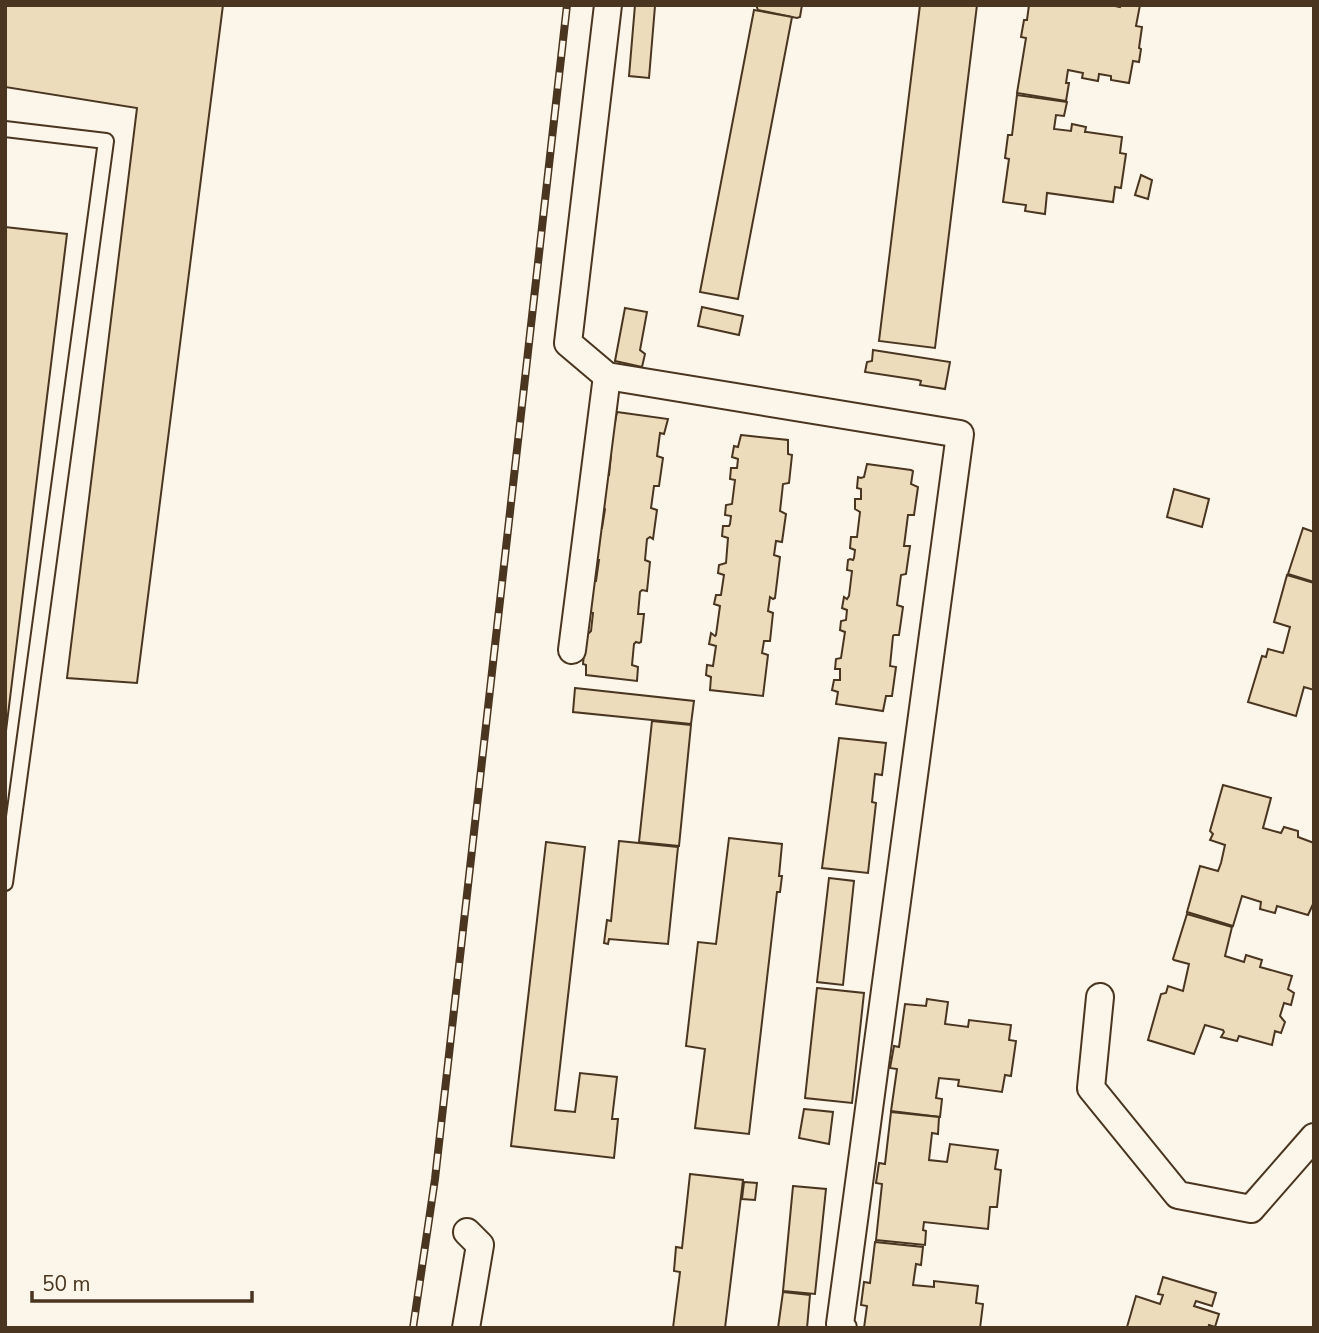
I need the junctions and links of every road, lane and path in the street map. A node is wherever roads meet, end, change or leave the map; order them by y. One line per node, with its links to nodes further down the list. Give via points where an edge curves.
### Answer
1 (608, 5): 3 (street, via 568,343)
2 (5, 129): 5 (lane, via 106,141)
3 (607, 376): 4 (street); 10 (street, via 960,434)
4 (572, 650)
5 (5, 883)
6 (1100, 997): 7 (street, via 1091,1088 1178,1195 1251,1209)
7 (1314, 1136)
8 (467, 1232): 9 (street, via 480,1245)
9 (466, 1328)
10 (843, 1328)

